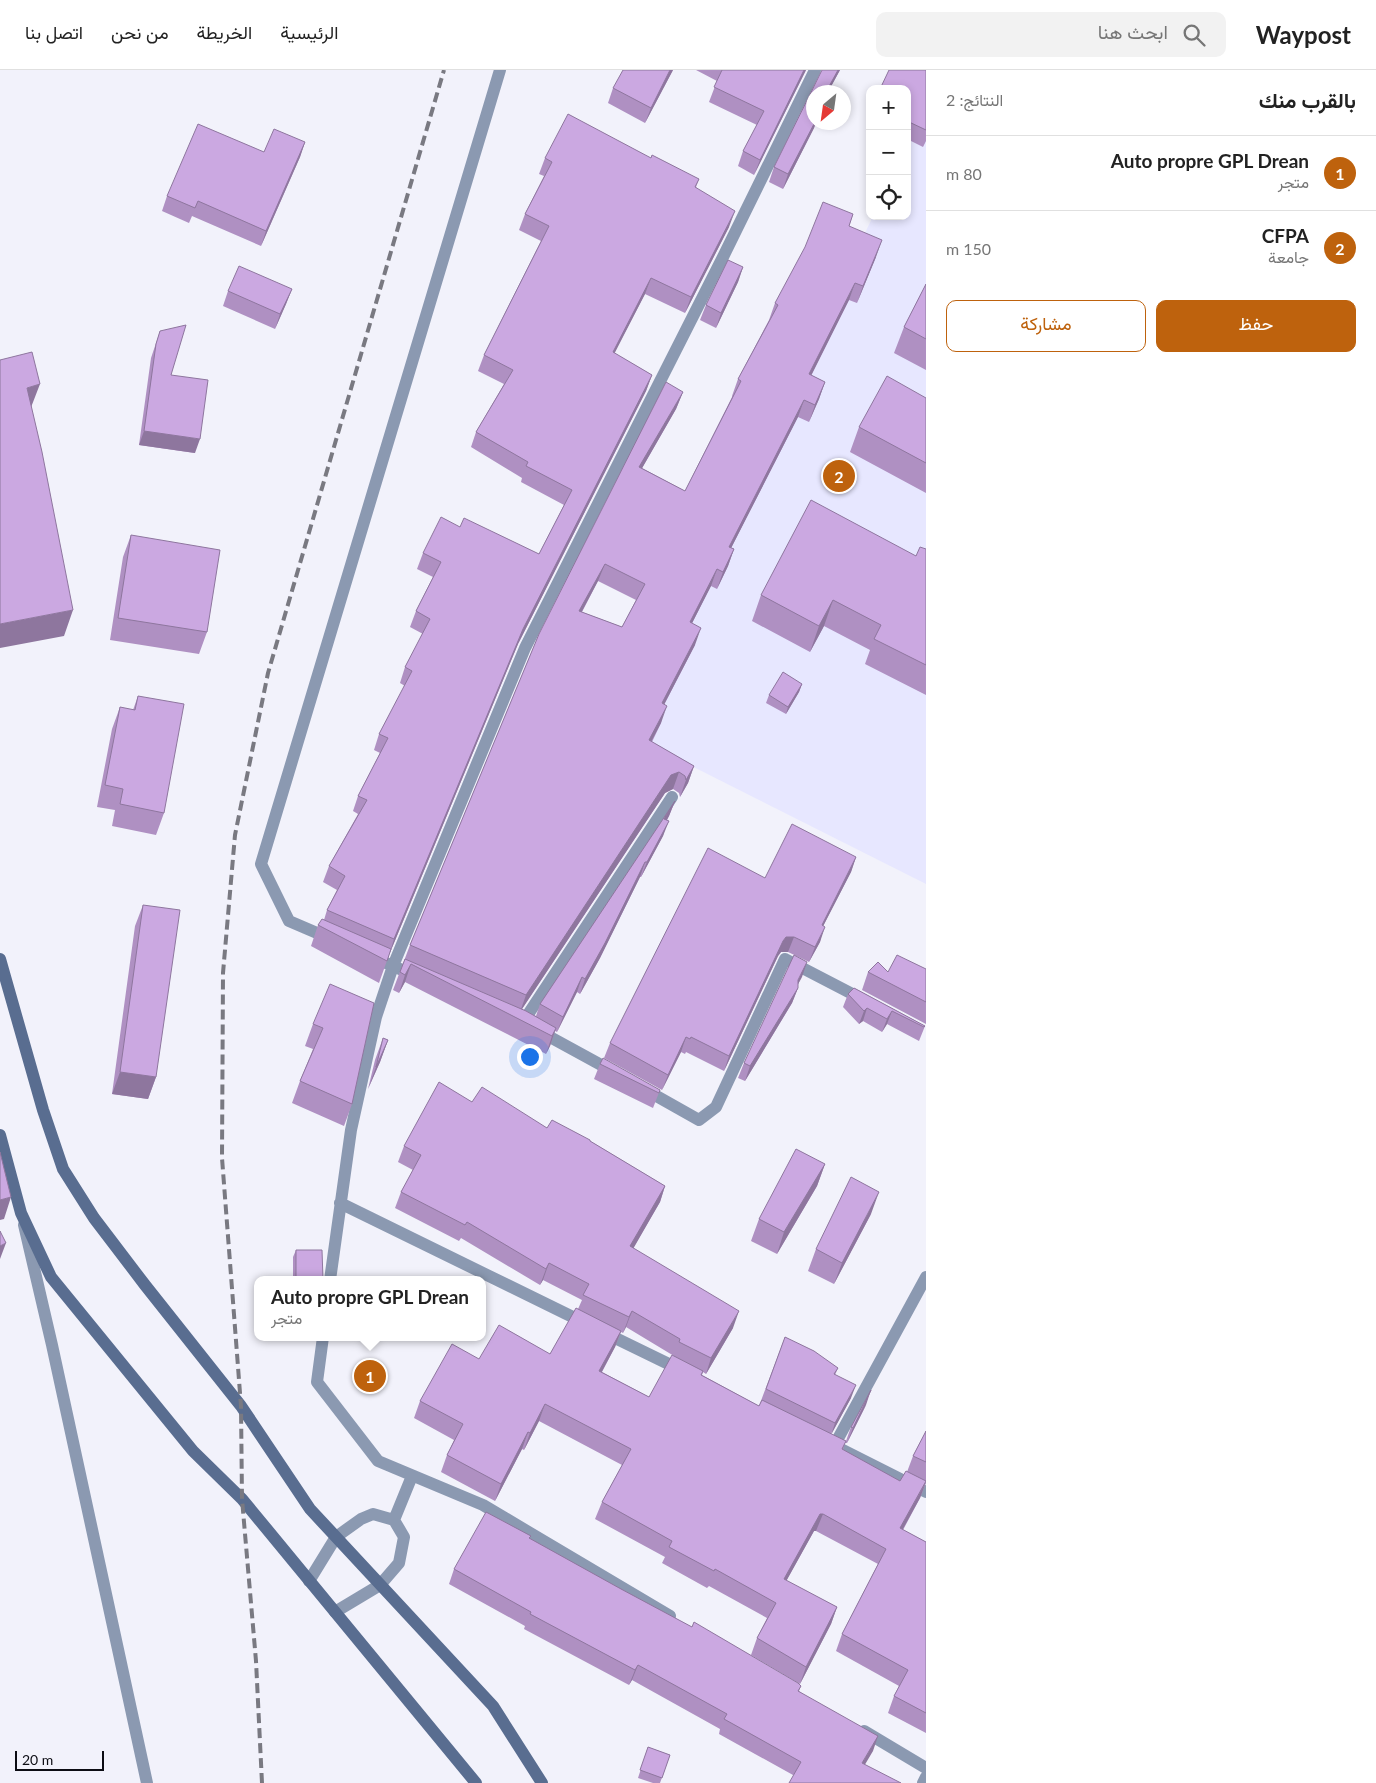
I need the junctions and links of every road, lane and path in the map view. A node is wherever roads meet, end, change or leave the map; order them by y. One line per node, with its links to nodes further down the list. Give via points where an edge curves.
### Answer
1 (500, 70): 4 (street, via 261,864 290,921)
2 (815, 70): 7 (street, via 525,648)
3 (672, 797): 9 (street, via 519,1020 700,1120 716,1107 785,958)
4 (341, 944)
5 (359, 951): 7 (street)
6 (0, 959): 22 (main road, via 63,1169 145,1285 241,1406 310,1509)
7 (393, 966): 8 (street); 11 (street, via 376,1017 351,1130)
8 (428, 981)
9 (873, 1005)
10 (0, 1135): 12 (main road)
11 (340, 1203): 13 (street); 16 (street)
12 (21, 1213): 23 (main road, via 52,1278 193,1451 242,1499); 30 (street)
13 (331, 1276)
14 (926, 1277): 18 (street)
15 (322, 1341): 19 (street, via 317,1382 378,1461)
16 (693, 1376)
17 (817, 1437): 18 (street)
18 (834, 1446): 20 (street)
19 (412, 1476): 21 (street); 26 (street, via 483,1505)
20 (926, 1492)
21 (394, 1520): 22 (street, via 373,1514); 24 (street, via 404,1536 399,1563)
22 (336, 1537): 23 (street); 24 (main road)
23 (309, 1580): 25 (main road)
24 (380, 1585): 25 (street); 32 (main road, via 493,1706)
25 (336, 1612): 31 (main road)
26 (679, 1622)
27 (849, 1723): 28 (street)
28 (926, 1768)
29 (926, 1777): 33 (street)
30 (147, 1783)
31 (476, 1783)
32 (542, 1783)
33 (923, 1783)

